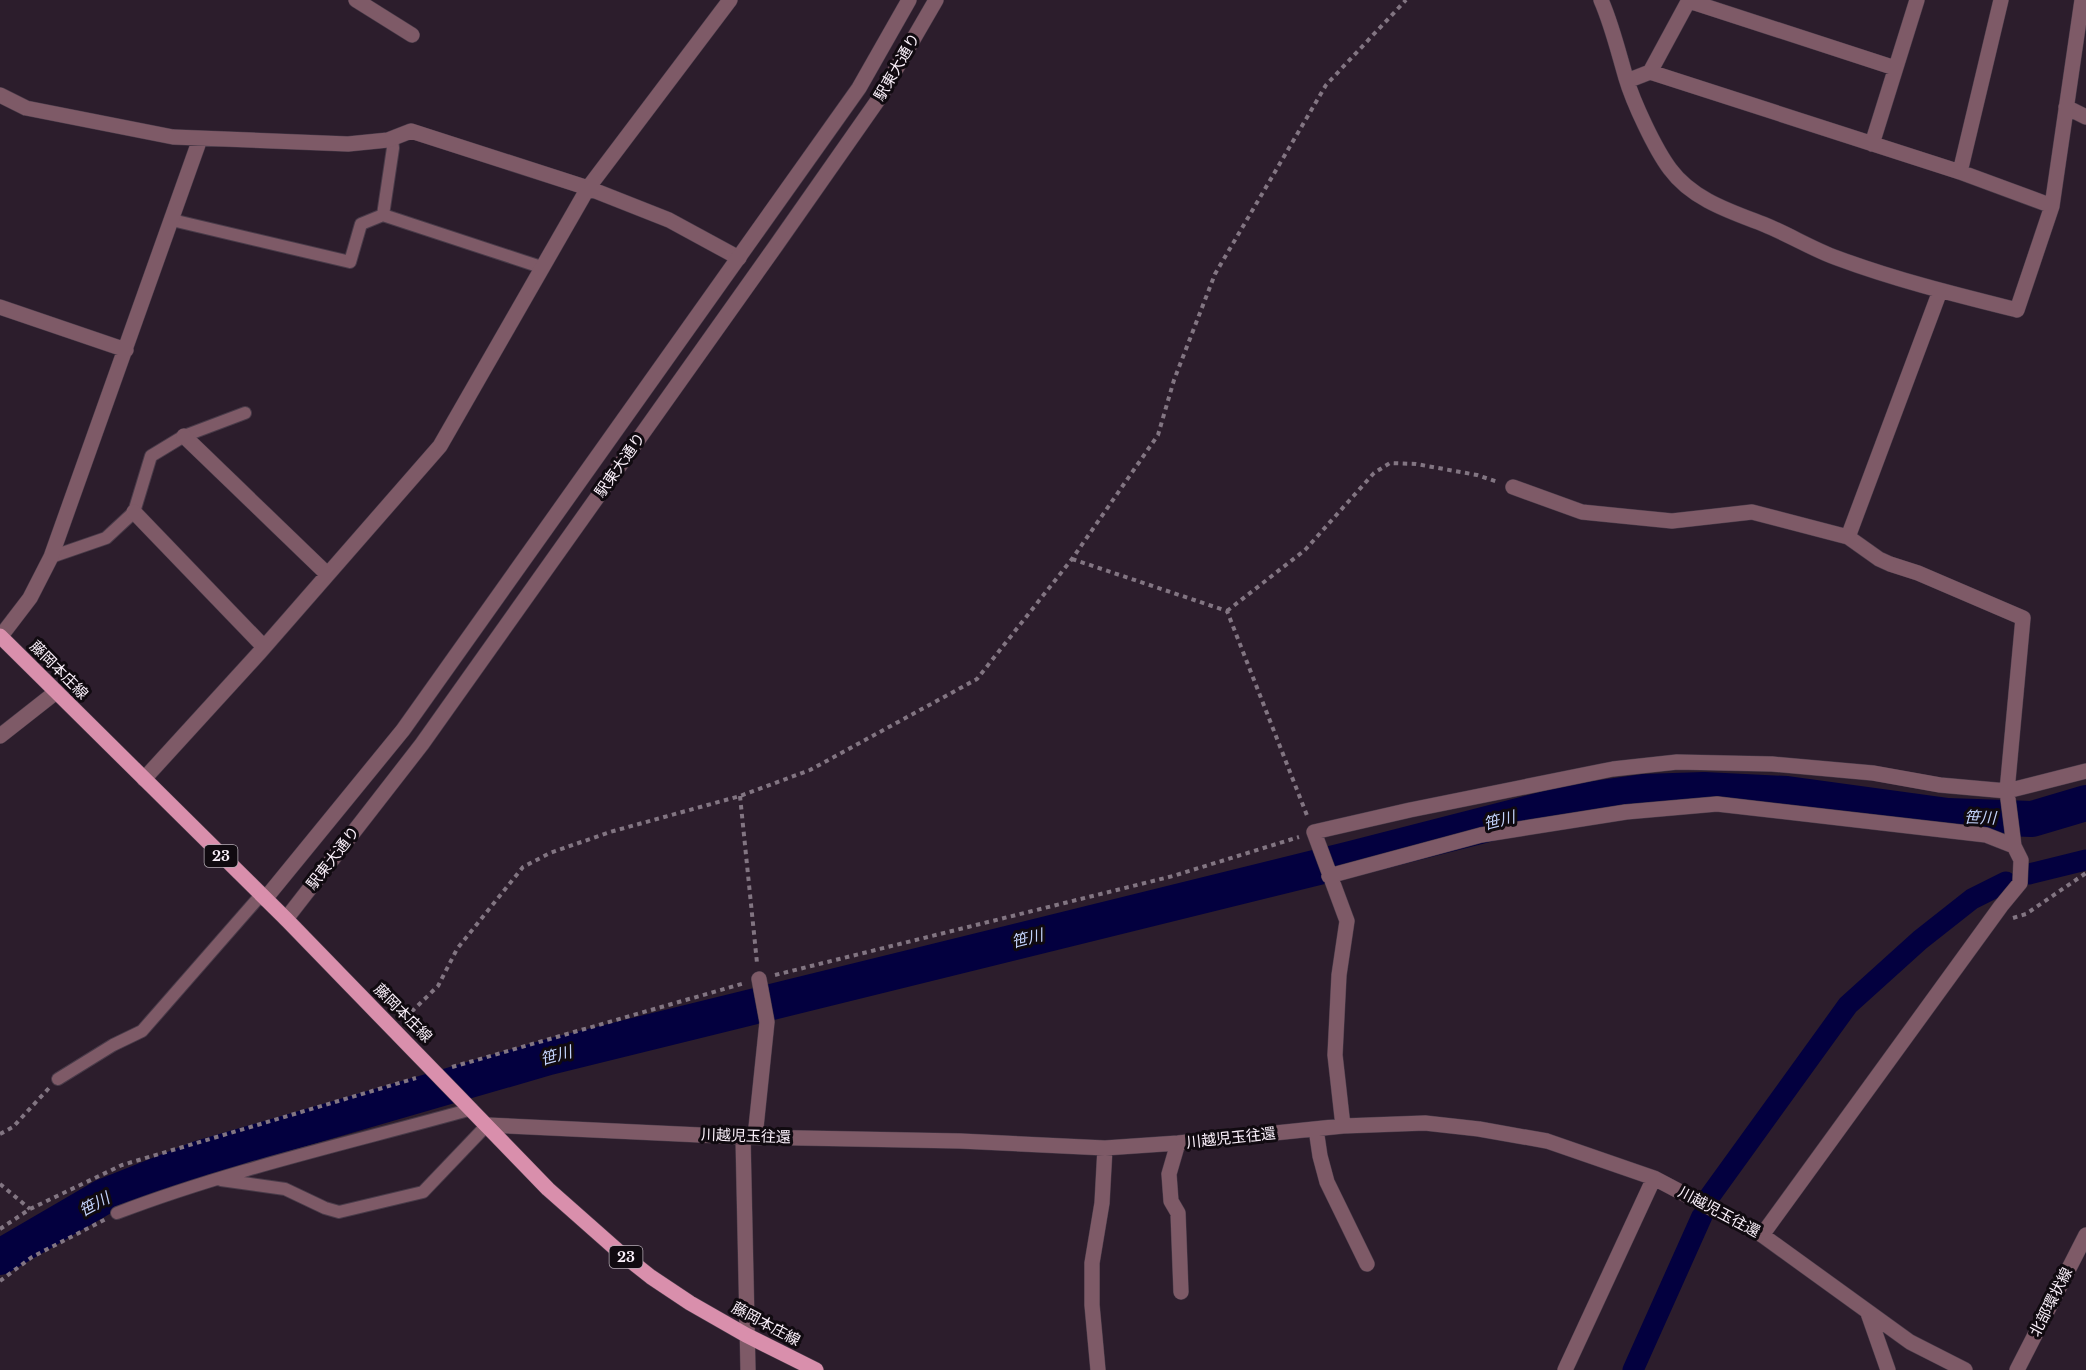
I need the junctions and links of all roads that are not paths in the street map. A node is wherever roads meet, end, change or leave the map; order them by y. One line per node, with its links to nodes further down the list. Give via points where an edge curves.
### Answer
1 (356, 0): 10 (street)
2 (730, 0): 21 (street)
3 (909, 0): 25 (street, 駅東大通り, via 859,88)
4 (936, 0): 47 (street, 駅東大通り, via 878,100 775,247 422,744)
5 (1601, 0): 13 (street)
6 (1689, 0): 11 (street); 12 (street)
7 (1917, 0): 11 (street)
8 (2001, 0): 20 (street)
9 (2082, 0): 15 (street)
10 (412, 34)
11 (1895, 68): 19 (street)
12 (1650, 72): 13 (street); 19 (street)
13 (1627, 81): 27 (street, via 1670,170 1701,196 1836,258)
14 (0, 95): 17 (street, via 26,108 67,117 172,137)
15 (2066, 107): 16 (street); 22 (street)
16 (2086, 117)
17 (200, 138): 18 (street, via 348,144); 24 (street)
18 (392, 138): 21 (street, via 411,131); 23 (lane)
19 (1872, 144): 20 (street)
20 (1960, 172): 22 (street)
21 (588, 188): 25 (street, via 669,220); 26 (street)
22 (2052, 206): 27 (street, via 2018,310)
23 (383, 215): 24 (lane, via 361,224 350,262); 26 (lane)
24 (172, 220): 29 (street)
25 (739, 258): 46 (street, 駅東大通り, via 403,730)
26 (542, 267): 36 (street, via 440,446)
27 (1940, 291): 34 (street)
28 (0, 308): 29 (street)
29 (126, 351): 35 (street)
30 (245, 413): 31 (lane)
31 (184, 436): 33 (lane, via 151,456); 36 (street)
32 (1513, 487): 34 (street, via 1582,512 1672,521 1752,512)
33 (134, 512): 35 (lane, via 106,538); 38 (street)
34 (1848, 537): 43 (street, via 1890,564 2023,618)
35 (51, 557): 37 (street, via 30,598)
36 (327, 574): 38 (street)
37 (0, 636): 39 (main road, 藤岡本庄線 / 23)
38 (264, 647): 42 (street)
39 (56, 692): 40 (street); 42 (main road, 藤岡本庄線 / 23)
40 (0, 736)
41 (2086, 771): 43 (street)
42 (144, 779): 46 (main road, 藤岡本庄線 / 23)
43 (2007, 791): 44 (street); 45 (street, via 1772,764 1677,762 1613,769 1410,810 1316,835)
44 (2013, 839): 45 (street, via 1717,804 1626,812 1481,835); 60 (street, via 2021,860 2020,883)
45 (1329, 876): 52 (street, via 1347,921 1339,975 1335,1055)
46 (263, 897): 47 (main road, 藤岡本庄線 / 23); 49 (lane, via 142,1031)
47 (286, 919): 50 (main road, 藤岡本庄線 / 23)
48 (759, 978): 54 (street, via 767,1022)
49 (58, 1079)
50 (470, 1107): 51 (main road, 藤岡本庄線 / 23); 58 (lane)
51 (487, 1125): 54 (street, 川越児玉往還); 58 (lane, via 423,1192 339,1212 285,1188); 65 (main road, 藤岡本庄線 / 23, via 548,1188 617,1250 651,1277)
52 (1343, 1126): 53 (street, 川越児玉往還); 57 (street, 川越児玉往還, via 1425,1123 1479,1129 1547,1141)
53 (1316, 1129): 55 (street, 川越児玉往還); 62 (street, via 1327,1182)
54 (749, 1137): 56 (street, 川越児玉往還); 65 (street)
55 (1178, 1143): 56 (street, 川越児玉往還); 63 (street, via 1169,1174 1171,1201 1178,1213)
56 (1105, 1148): 68 (street, via 1102,1203 1092,1263)
57 (1654, 1178): 60 (street, 川越児玉往還); 69 (street)
58 (217, 1179): 59 (lane)
59 (117, 1213)
60 (1762, 1234): 64 (street, 川越児玉往還)
61 (2086, 1234): 72 (street, 北部環状線)
62 (1367, 1264)
63 (1181, 1292)
64 (1868, 1313): 70 (street); 71 (street, 川越児玉往還, via 1910,1342)
65 (746, 1335): 66 (street); 67 (main road, 藤岡本庄線 / 23)
66 (748, 1370)
67 (816, 1370)
68 (1098, 1370)
69 (1565, 1370)
70 (1888, 1370)
71 (1965, 1370)
72 (2017, 1370)

